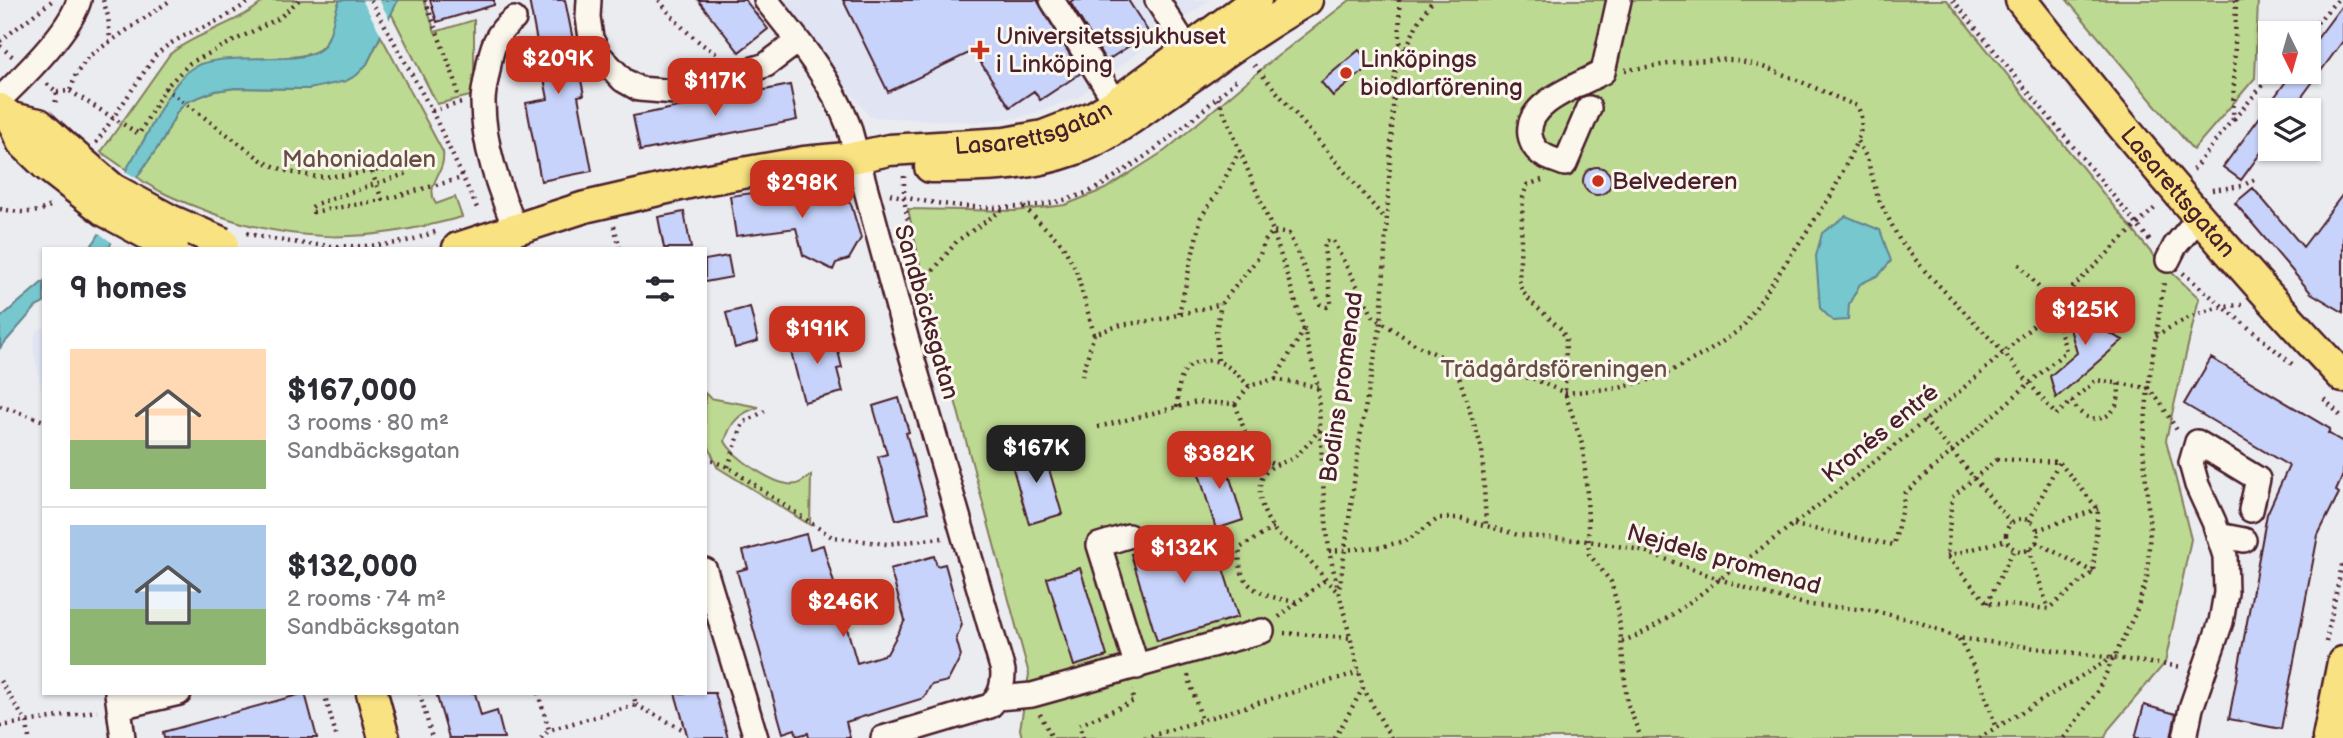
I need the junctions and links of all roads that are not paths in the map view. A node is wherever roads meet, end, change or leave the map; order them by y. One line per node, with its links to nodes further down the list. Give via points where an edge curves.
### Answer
1 (79, 0): 17 (street)
2 (589, 0): 13 (street, via 591,38 599,55 623,80 639,89 676,92 766,65)
3 (766, 0): 13 (street, Sandbäcksgatan)
4 (1052, 0): 15 (street)
5 (1157, 0): 14 (street)
6 (1256, 0): 14 (main road, Lasarettsgatan)
7 (1292, 0): 12 (street, Lasarettsgatan)
8 (1307, 0): 12 (main road, Lasarettsgatan)
9 (1619, 0): 16 (street, via 1603,72 1535,113 1530,130 1538,153 1565,164)
10 (2021, 0): 20 (main road, Lasarettsgatan, via 2175,188)
11 (514, 19): 21 (street, via 495,40 483,102 490,156)
12 (1252, 33): 14 (main road, Lasarettsgatan)
13 (798, 41): 19 (street, Sandbäcksgatan, via 818,66 843,112)
14 (1195, 60): 15 (main road, Lasarettsgatan); 19 (main road, Lasarettsgatan, via 1116,129 1045,159 1001,166 888,167)
15 (1116, 103): 19 (main road, Lasarettsgatan, via 1043,136 1005,144 889,150)
16 (1589, 108)
17 (4, 109): 18 (main road, via 22,142)
18 (55, 156): 22 (main road, bridge, via 170,220); 23 (main road, bridge, via 105,211)
19 (858, 157): 21 (main road, Lasarettsgatan, via 698,181 585,206); 37 (street, Sandbäcksgatan, via 1003,671)
20 (2204, 203): 25 (street); 26 (main road, Lasarettsgatan)
21 (514, 228): 24 (main road, Lasarettsgatan)
22 (230, 246)
23 (171, 247)
24 (461, 247)
25 (2168, 260)
26 (2330, 384)
27 (2251, 510): 28 (street, via 2258,479 2197,442 2191,464)
28 (2218, 535): 30 (street); 43 (street, via 2225,556 2226,593)
29 (1128, 536): 34 (street, via 1099,545)
30 (2244, 540)
31 (707, 577): 41 (street)
32 (1262, 631): 34 (street)
33 (2343, 662): 44 (main road)
34 (1131, 668): 37 (street, via 1032,695)
35 (162, 695): 38 (street)
36 (373, 695): 40 (main road)
37 (998, 698): 42 (street, via 975,712)
38 (118, 700): 39 (street)
39 (123, 738)
40 (384, 738)
41 (756, 738)
42 (883, 738)
43 (2185, 738)
44 (2328, 738)

